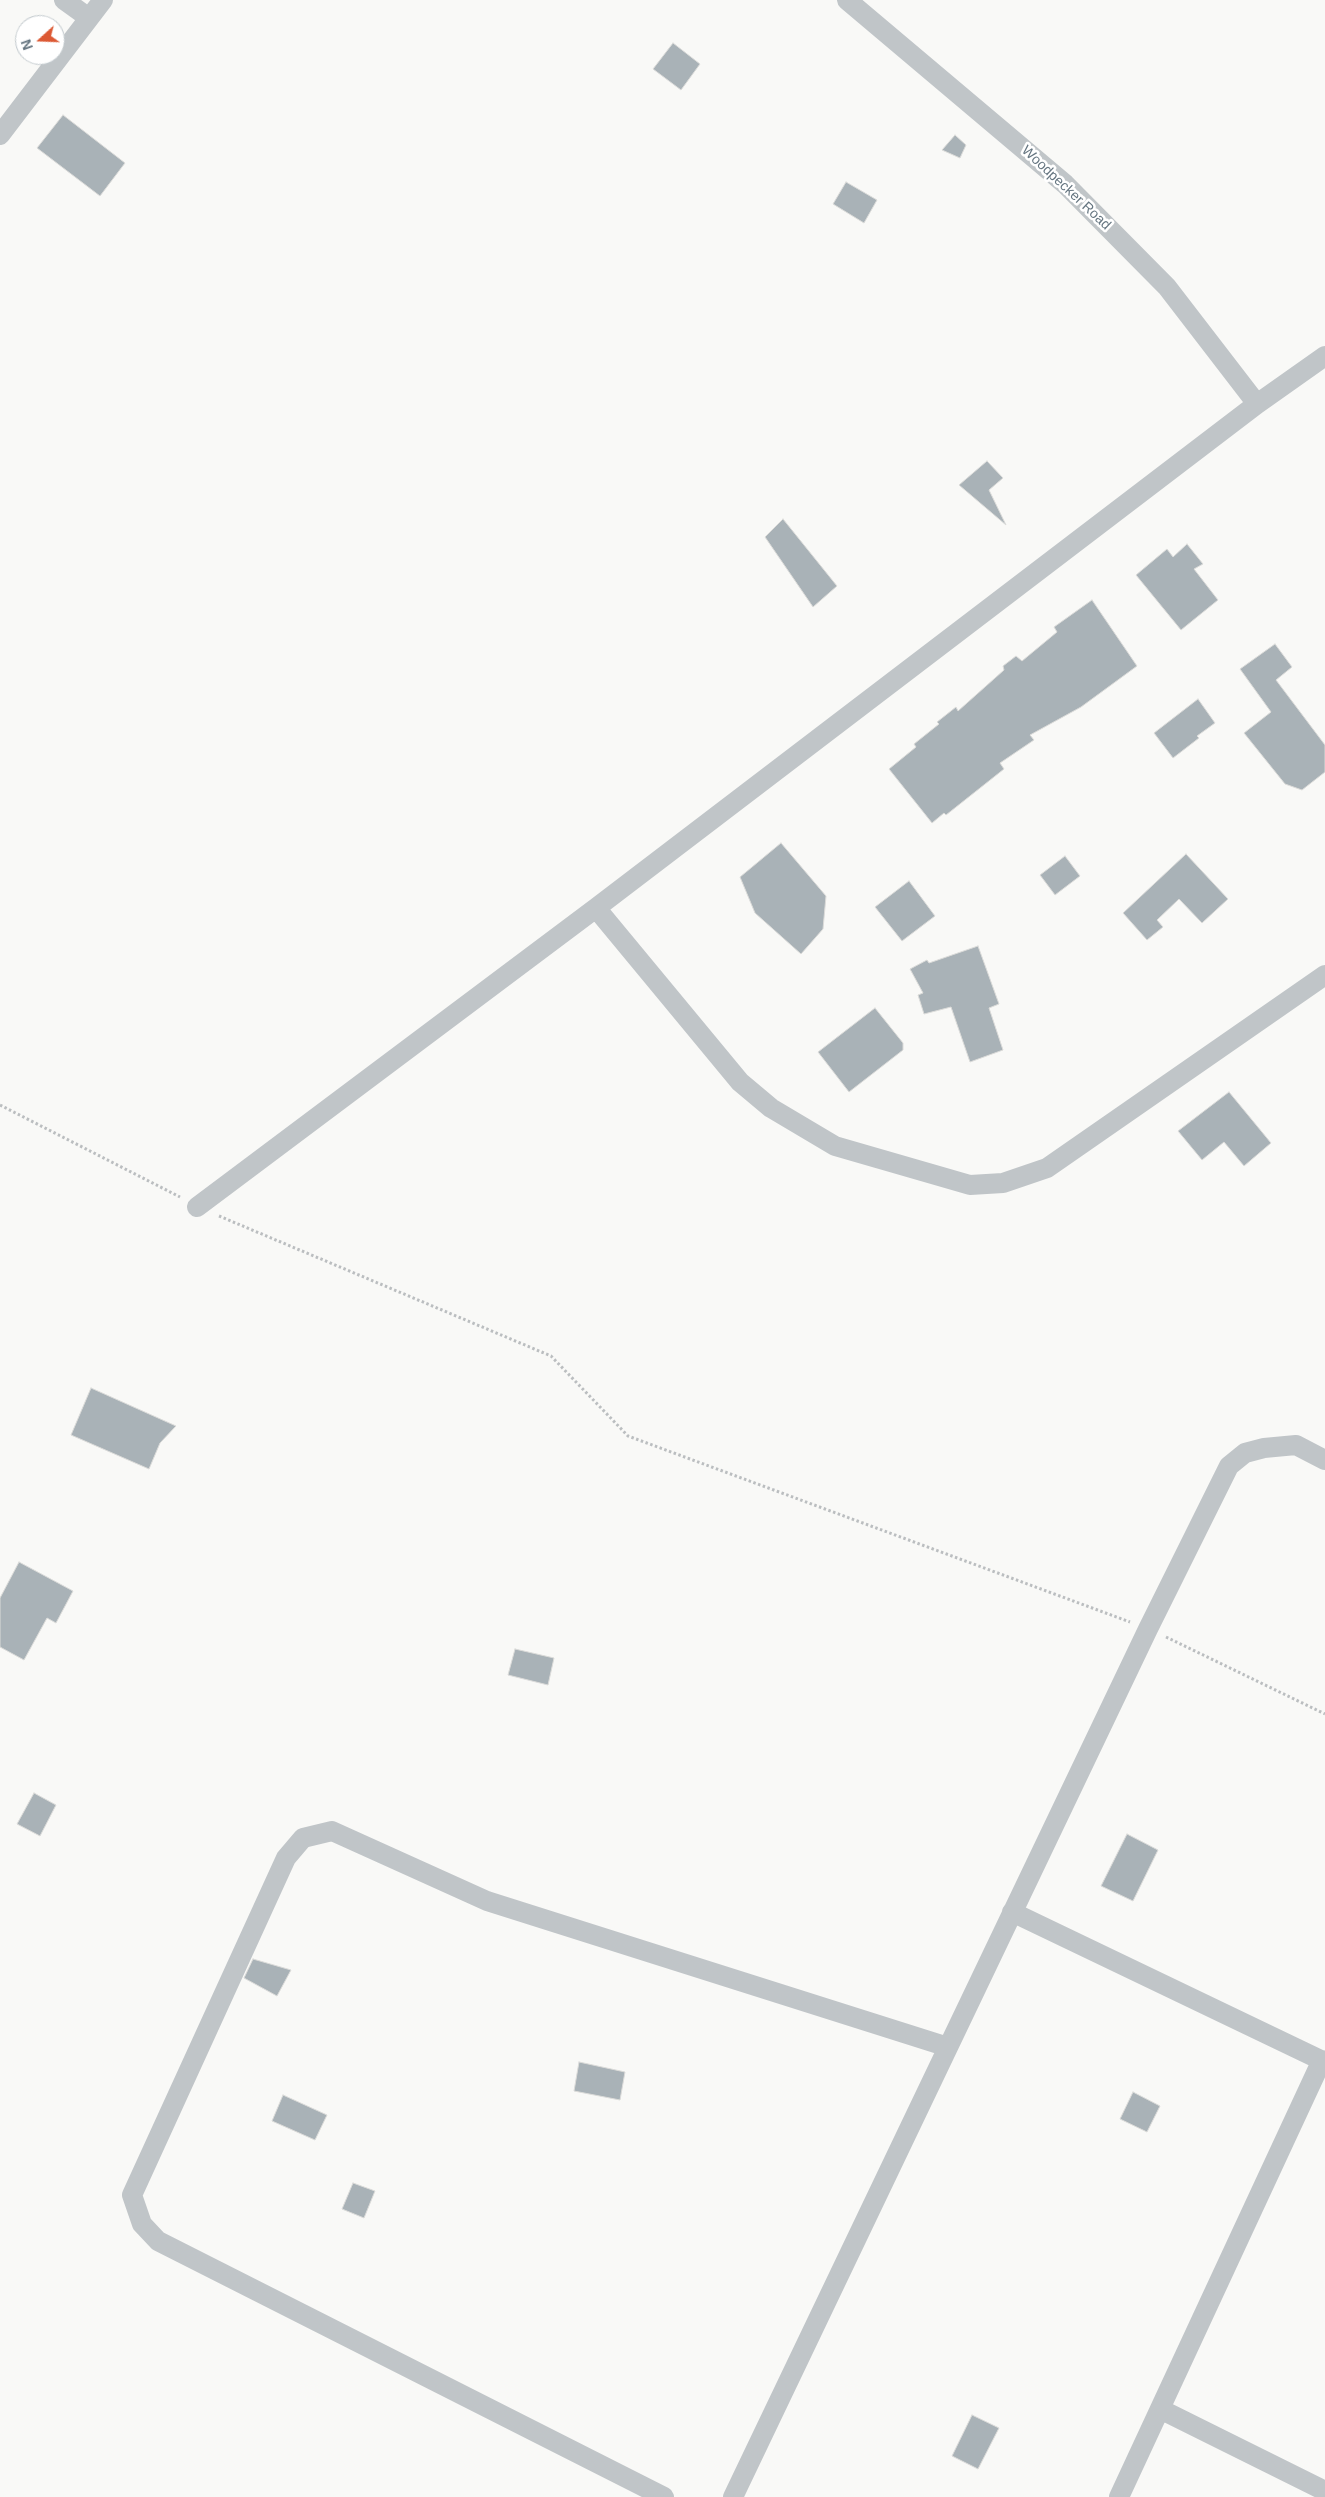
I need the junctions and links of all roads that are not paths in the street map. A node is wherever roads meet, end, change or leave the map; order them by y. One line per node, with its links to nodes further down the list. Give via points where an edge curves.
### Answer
1 (64, 0): 4 (street)
2 (103, 0): 4 (street)
3 (847, 0): 7 (street, Woodpecker Road, via 1065,184 1166,287)
4 (89, 18): 5 (street)
5 (0, 135)
6 (1325, 356): 7 (street)
7 (1256, 404): 8 (street)
8 (596, 908): 9 (street, via 740,1082 771,1108 835,1146 970,1185 1003,1183 1047,1168); 10 (street)
9 (1325, 975)
10 (198, 1206)
11 (1325, 1460): 12 (street, via 1296,1446 1264,1448 1244,1453 1230,1466 1148,1628)
12 (1012, 1912): 13 (street); 14 (street)
13 (948, 2047): 17 (street, via 487,1901 332,1831 303,1838 286,1858 132,2195 142,2224 158,2241); 18 (street)
14 (1324, 2061): 15 (street)
15 (1160, 2409): 16 (street); 19 (street)
16 (1325, 2491)
17 (664, 2497)
18 (733, 2497)
19 (1119, 2497)

